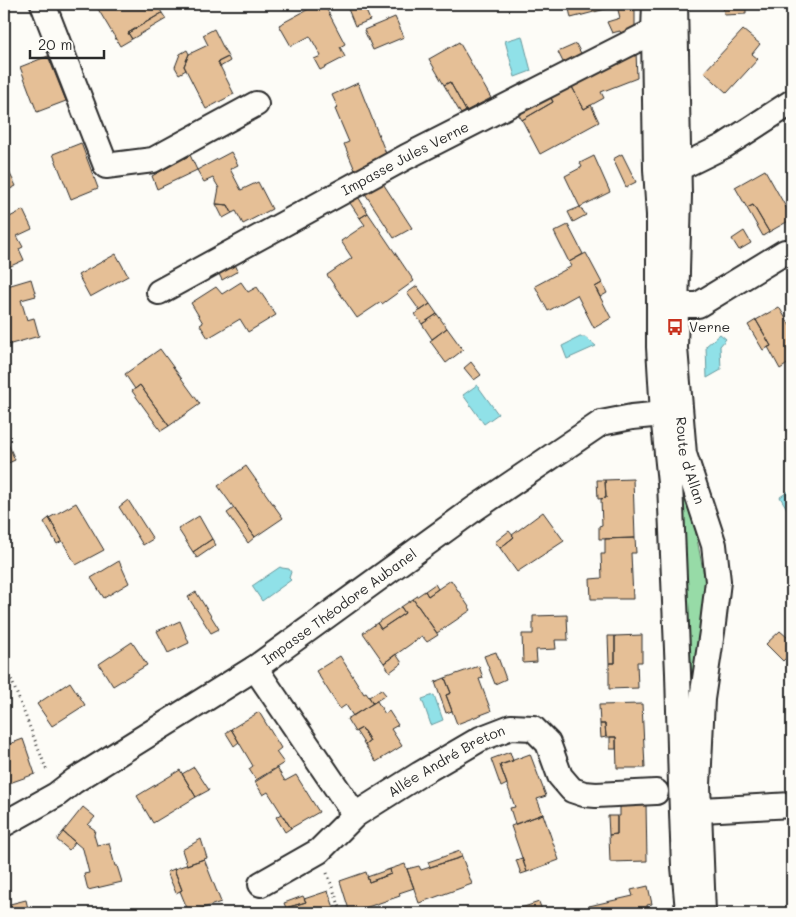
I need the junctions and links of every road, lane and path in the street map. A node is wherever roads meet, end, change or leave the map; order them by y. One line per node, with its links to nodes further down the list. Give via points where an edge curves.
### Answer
1 (43, 4): 6 (street, via 106,166 153,160)
2 (655, 4): 4 (street, Route d'Allan)
3 (674, 4): 4 (street, Route d'Allan)
4 (665, 31): 7 (street, Route d'Allan); 11 (street, Impasse Jules Verne, via 406,158)
5 (792, 102): 8 (street)
6 (256, 104)
7 (667, 135): 8 (street); 9 (street, Route d'Allan)
8 (724, 146): 9 (street)
9 (667, 169): 12 (street, Route d'Allan, via 659,215)
10 (792, 254): 12 (street, via 784,252 698,305)
11 (159, 292)
12 (668, 305): 13 (street, Route d'Allan, via 659,347)
13 (672, 414): 15 (street, Impasse Théodore Aubanel, via 632,416 601,423 474,509); 19 (street, Route d'Allan, via 671,493 678,673); 19 (street, Route d'Allan, via 714,546 718,581 702,699 698,785)
14 (4, 661): 17 (path)
15 (255, 668): 17 (street, Impasse Théodore Aubanel); 20 (street)
16 (656, 792): 20 (street, Allée André Breton, via 596,795 572,790 560,776 548,743 533,728 511,727 480,739)
17 (56, 795): 21 (street, Impasse Théodore Aubanel)
18 (792, 805): 19 (street)
19 (690, 811): 25 (street, Route d'Allan, via 684,866); 26 (street, Route d'Allan)
20 (355, 815): 22 (street, Allée André Breton)
21 (4, 824)
22 (319, 852): 23 (street, Allée André Breton); 24 (path)
23 (261, 884)
24 (342, 913)
25 (688, 913)
26 (703, 913)

